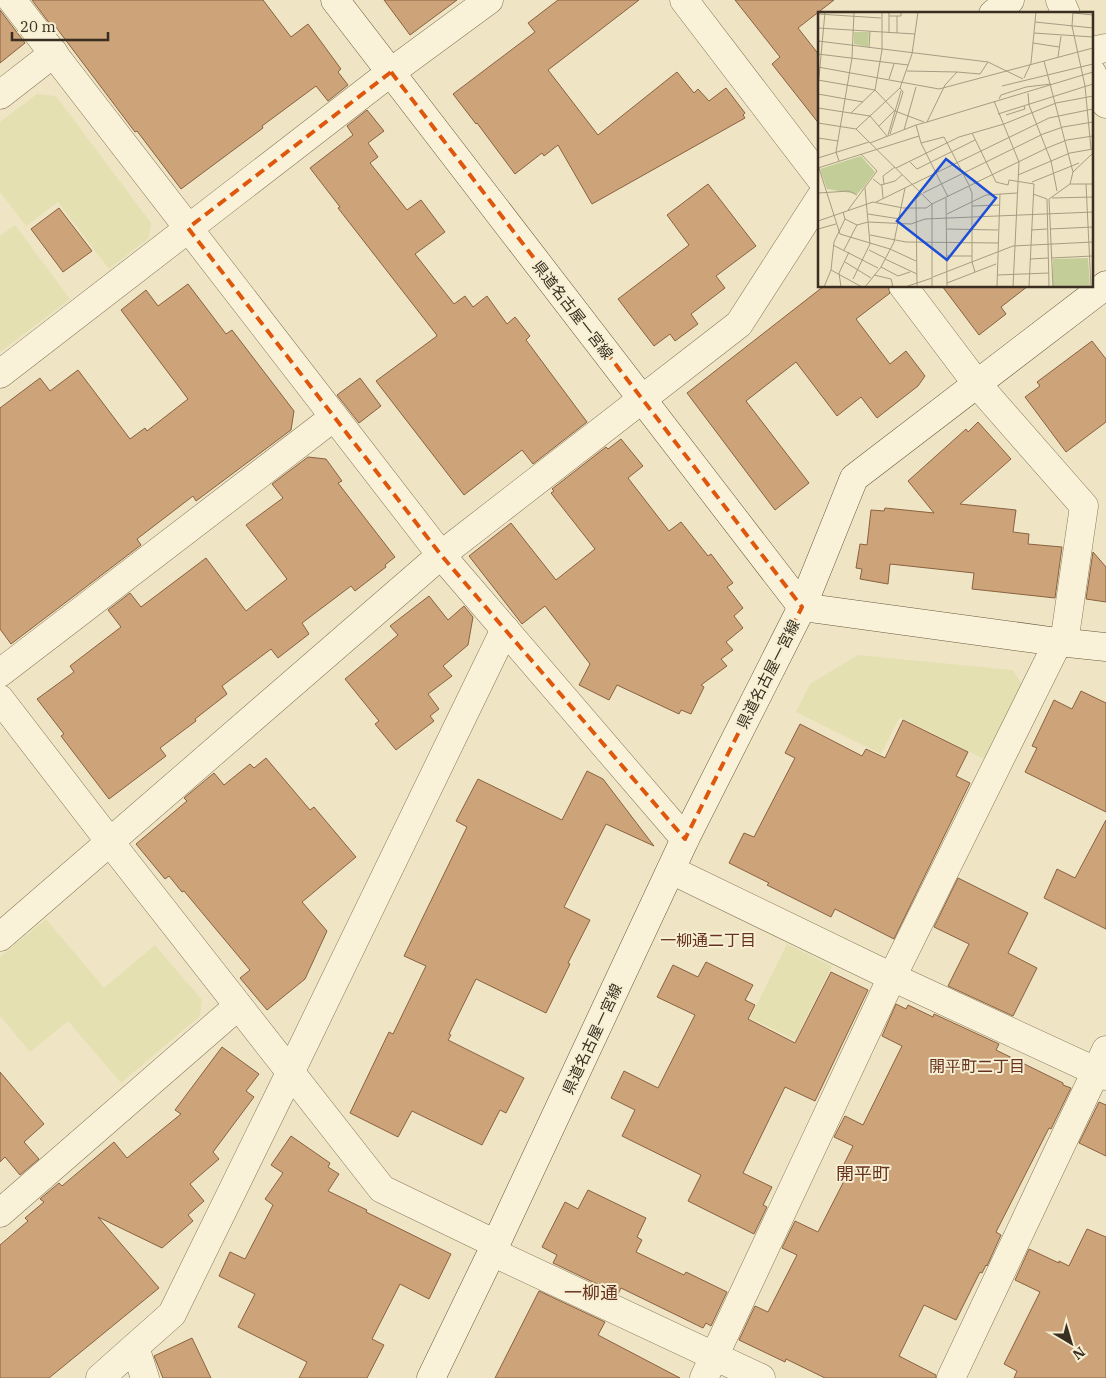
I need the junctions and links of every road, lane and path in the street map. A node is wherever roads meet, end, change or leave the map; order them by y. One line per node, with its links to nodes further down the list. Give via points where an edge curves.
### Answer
1 (12, 0): 9 (street)
2 (335, 0): 10 (street, 県道名古屋一宮線)
3 (489, 0): 10 (street)
4 (684, 0): 14 (street)
5 (1010, 0): 7 (street)
6 (1060, 0): 8 (street)
7 (995, 12)
8 (1065, 12)
9 (54, 53): 12 (street); 16 (street)
10 (391, 72): 16 (street); 21 (street, 県道名古屋一宮線)
11 (1094, 77): 13 (street)
12 (0, 95)
13 (1106, 104)
14 (818, 175)
15 (818, 201): 21 (street, via 739,324)
16 (188, 228): 19 (street); 22 (street)
17 (1106, 285): 20 (street)
18 (905, 288): 20 (street)
19 (0, 374)
20 (977, 384): 24 (street, via 854,478); 26 (street, via 1084,506)
21 (642, 398): 23 (street); 24 (street, 県道名古屋一宮線)
22 (334, 417): 23 (street); 28 (street)
23 (441, 555): 25 (street); 31 (street)
24 (802, 607): 26 (street); 30 (street, 県道名古屋一宮線)
25 (505, 630): 30 (street); 37 (street)
26 (1061, 642): 27 (street); 34 (street)
27 (1106, 647)
28 (0, 673)
29 (0, 700): 31 (street)
30 (686, 840): 32 (street, 県道名古屋一宮線)
31 (110, 842): 33 (street); 35 (street)
32 (671, 870): 34 (street); 39 (street, 県道名古屋一宮線)
33 (0, 937)
34 (892, 977): 36 (street); 41 (street)
35 (238, 1006): 37 (street); 38 (street)
36 (1103, 1066): 46 (street)
37 (290, 1073): 39 (street, via 382,1189); 40 (street, via 172,1314)
38 (0, 1212)
39 (494, 1248): 41 (street); 44 (street, 県道名古屋一宮線)
40 (135, 1347): 42 (street); 43 (street)
41 (710, 1367): 45 (street)
42 (100, 1378)
43 (145, 1378)
44 (431, 1378)
45 (761, 1378)
46 (951, 1378)

